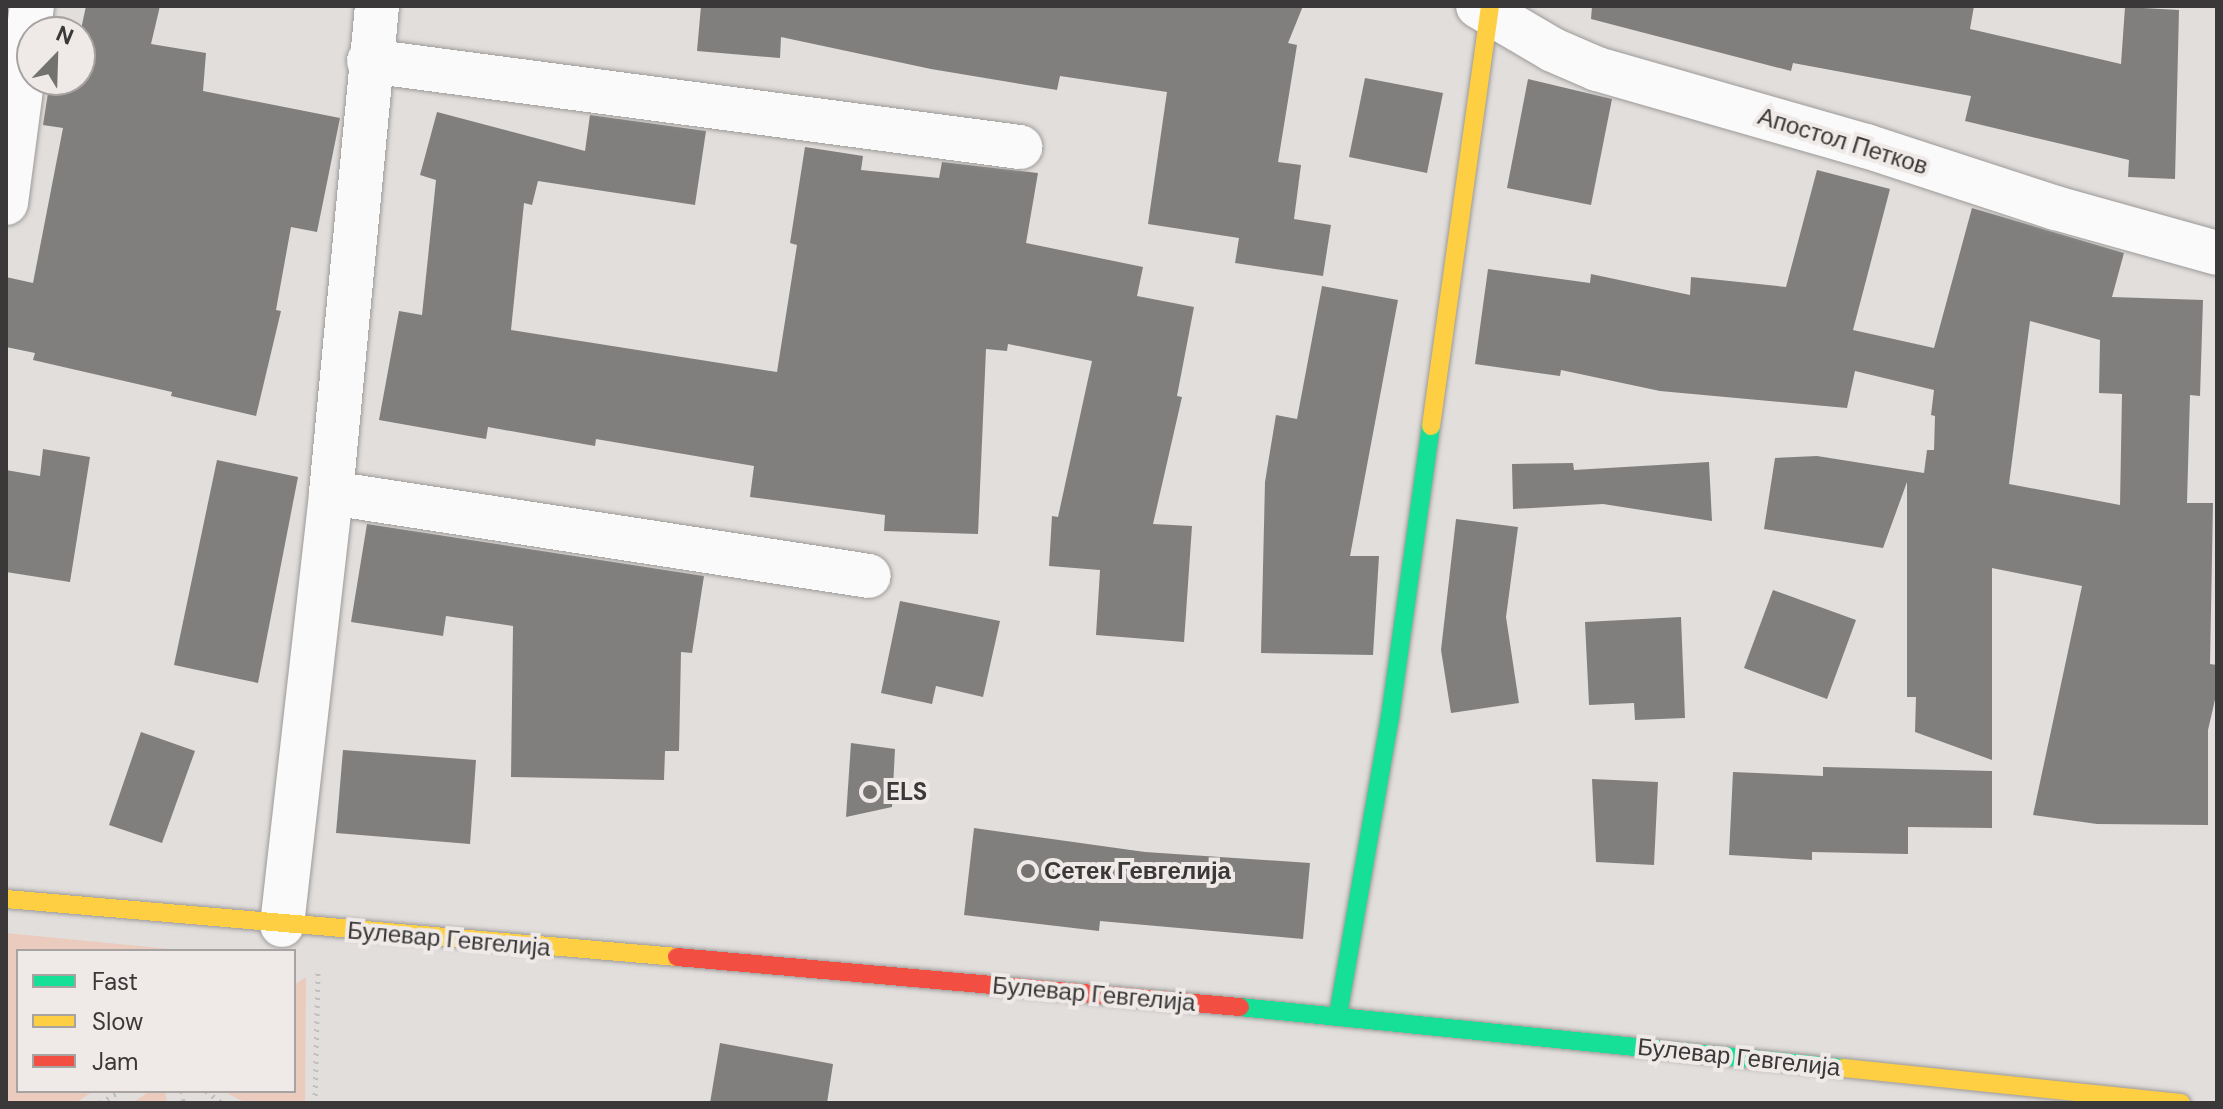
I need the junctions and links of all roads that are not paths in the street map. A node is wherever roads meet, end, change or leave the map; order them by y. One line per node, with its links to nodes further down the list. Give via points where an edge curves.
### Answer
1 (32, 6): 6 (street)
2 (377, 6): 4 (street)
3 (1485, 8): 7 (street, Апостол Петков, via 1553,50 1597,69); 12 (street, via 1390,717)
4 (369, 61): 5 (street); 8 (street)
5 (1020, 147)
6 (6, 203)
7 (2217, 253)
8 (331, 493): 9 (street); 11 (street)
9 (869, 576)
10 (6, 899): 11 (street, Булевар Гевгелија)
11 (282, 925): 12 (street, Булевар Гевгелија)
12 (1338, 1015): 13 (street, Булевар Гевгелија)
13 (2181, 1103)

